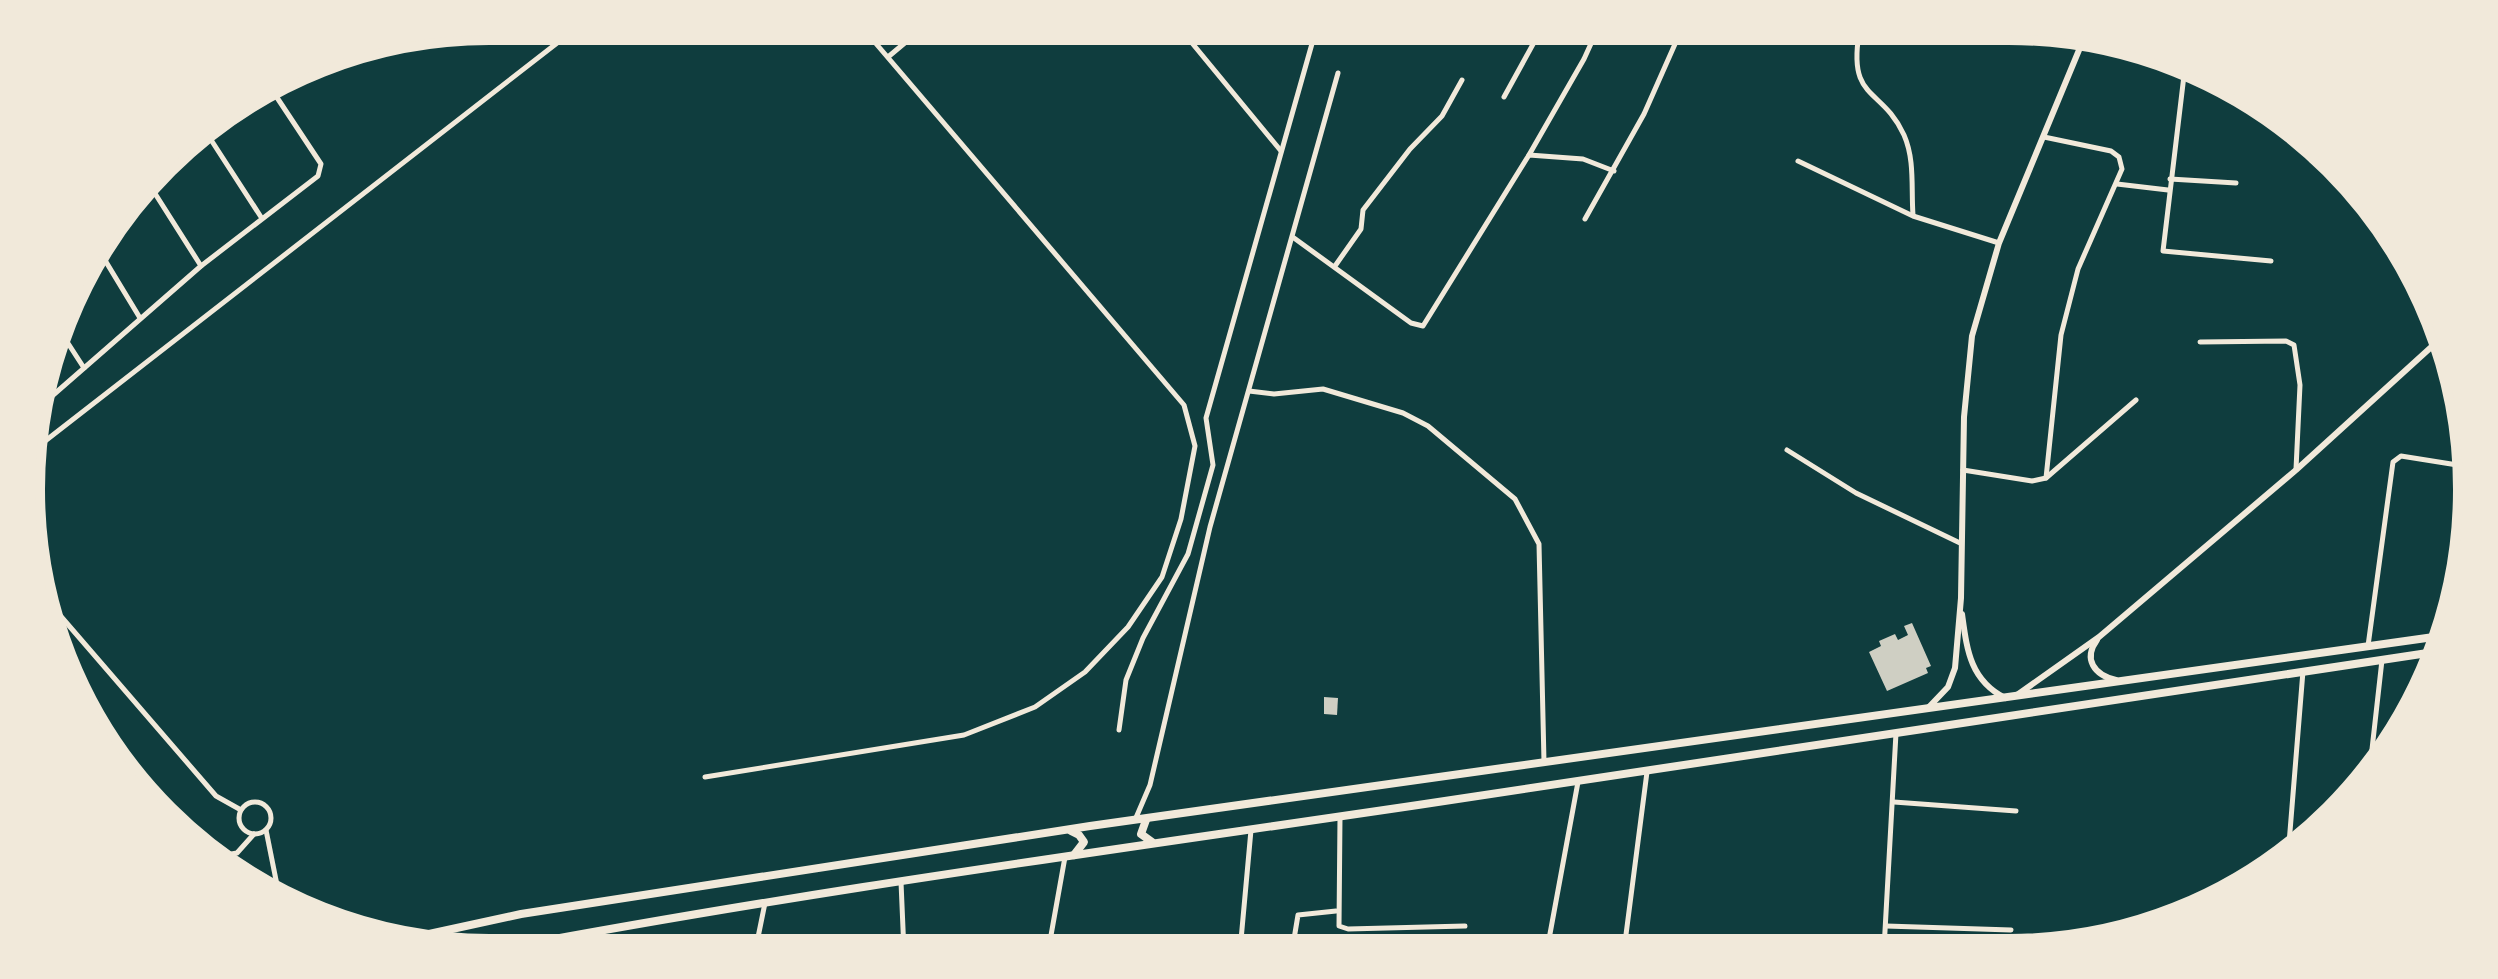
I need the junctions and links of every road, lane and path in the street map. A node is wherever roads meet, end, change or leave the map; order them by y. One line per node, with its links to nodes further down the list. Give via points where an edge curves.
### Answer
1 (561, 40): 45 (street)
2 (873, 40): 11 (street)
3 (908, 40): 11 (street)
4 (1190, 40): 19 (street)
5 (1313, 40): 19 (street)
6 (1535, 40): 16 (street)
7 (1592, 40): 20 (street)
8 (1676, 40): 22 (street)
9 (1858, 40): 28 (street, via 1859,78 1896,121 1910,152)
10 (2081, 46): 17 (street)
11 (888, 57): 68 (street, via 1184,405 1195,446 1181,519 1162,577 1128,627 1089,669 1035,707 964,735)
12 (1338, 73): 31 (street)
13 (2184, 75): 23 (street)
14 (1462, 80): 36 (street, via 1442,116 1363,210 1358,236)
15 (275, 95): 29 (street, via 321,170)
16 (1504, 97)
17 (2044, 137): 25 (street, via 2116,154 2122,169); 32 (street)
18 (210, 138): 29 (street)
19 (1282, 152): 63 (street, via 1206,418 1213,465 1192,539 1126,680)
20 (1526, 159): 22 (street, via 1532,154 1583,159); 36 (street, via 1423,326 1411,323)
21 (1798, 161): 28 (street)
22 (1614, 171): 30 (street)
23 (2170, 179): 24 (street); 26 (street)
24 (2236, 183)
25 (2117, 184): 26 (street); 50 (street, via 2078,269 2061,335)
26 (2168, 190): 34 (street, via 2163,251)
27 (154, 191): 35 (street)
28 (1913, 216): 32 (street)
29 (261, 217): 35 (street)
30 (1585, 219)
31 (1294, 238): 36 (street); 42 (street)
32 (1999, 243): 48 (street, via 1972,336)
33 (104, 259): 37 (street)
34 (2271, 261)
35 (201, 266): 37 (street)
36 (1335, 266)
37 (140, 318): 41 (street)
38 (66, 340): 41 (street)
39 (2200, 342): 49 (street, via 2294,345 2300,385)
40 (2434, 345): 49 (street)
41 (84, 368): 43 (street)
42 (1249, 391): 66 (street, via 1323,389 1403,413 1428,426 1515,499 1539,544); 75 (street, via 1175,668 1150,785)
43 (50, 398)
44 (2136, 400): 50 (street)
45 (43, 443)
46 (1787, 450): 51 (street, via 1856,493)
47 (2457, 465): 56 (street, via 2401,456 2393,462)
48 (1962, 470): 50 (street, via 2032,481); 51 (street)
49 (2296, 470): 54 (street)
50 (2046, 478)
51 (1960, 543): 52 (street)
52 (1961, 598): 61 (street, via 1970,662 1985,684); 62 (street, via 1952,678)
53 (57, 612): 71 (street, via 216,796)
54 (2099, 637): 60 (street, via 2090,653 2094,669); 61 (street)
55 (2433, 637): 56 (highway)
56 (2368, 647): 60 (highway)
57 (2427, 653): 58 (highway)
58 (2382, 660): 59 (highway); 65 (street)
59 (2303, 671): 64 (highway); 80 (street)
60 (2122, 681): 61 (highway)
61 (2010, 698): 62 (highway)
62 (1927, 709): 66 (highway)
63 (1119, 730)
64 (1896, 732): 67 (highway); 70 (street)
65 (2371, 754)
66 (1544, 762): 74 (highway)
67 (1647, 772): 69 (highway); 99 (street)
68 (705, 777)
69 (1578, 782): 73 (highway); 98 (street)
70 (1894, 802): 72 (street); 89 (street)
71 (241, 810): 76 (street, via 256,802 267,807 271,819); 79 (street, via 240,823)
72 (2016, 811)
73 (1340, 817): 78 (highway); 87 (street)
74 (1147, 819): 75 (highway); 81 (highway, via 1141,834)
75 (1134, 821): 77 (highway)
76 (266, 830): 79 (street); 85 (street)
77 (1068, 830): 83 (highway, via 1083,839); 91 (highway, via 530,912)
78 (1251, 830): 81 (highway); 96 (street)
79 (254, 834): 82 (street, via 237,853)
80 (2289, 840)
81 (1154, 843): 83 (highway)
82 (228, 855)
83 (1069, 856): 84 (highway); 95 (street)
84 (901, 882): 86 (highway); 94 (street)
85 (277, 886)
86 (765, 903): 92 (highway); 93 (street)
87 (1336, 911): 88 (street, via 1338,924 1348,929); 97 (street, via 1298,915)
88 (1465, 926)
89 (1886, 926): 90 (street); 100 (street)
90 (2011, 930)
91 (427, 934)
92 (559, 939)
93 (758, 939)
94 (903, 939)
95 (1051, 939)
96 (1241, 939)
97 (1294, 939)
98 (1549, 939)
99 (1625, 939)
100 (1885, 939)

